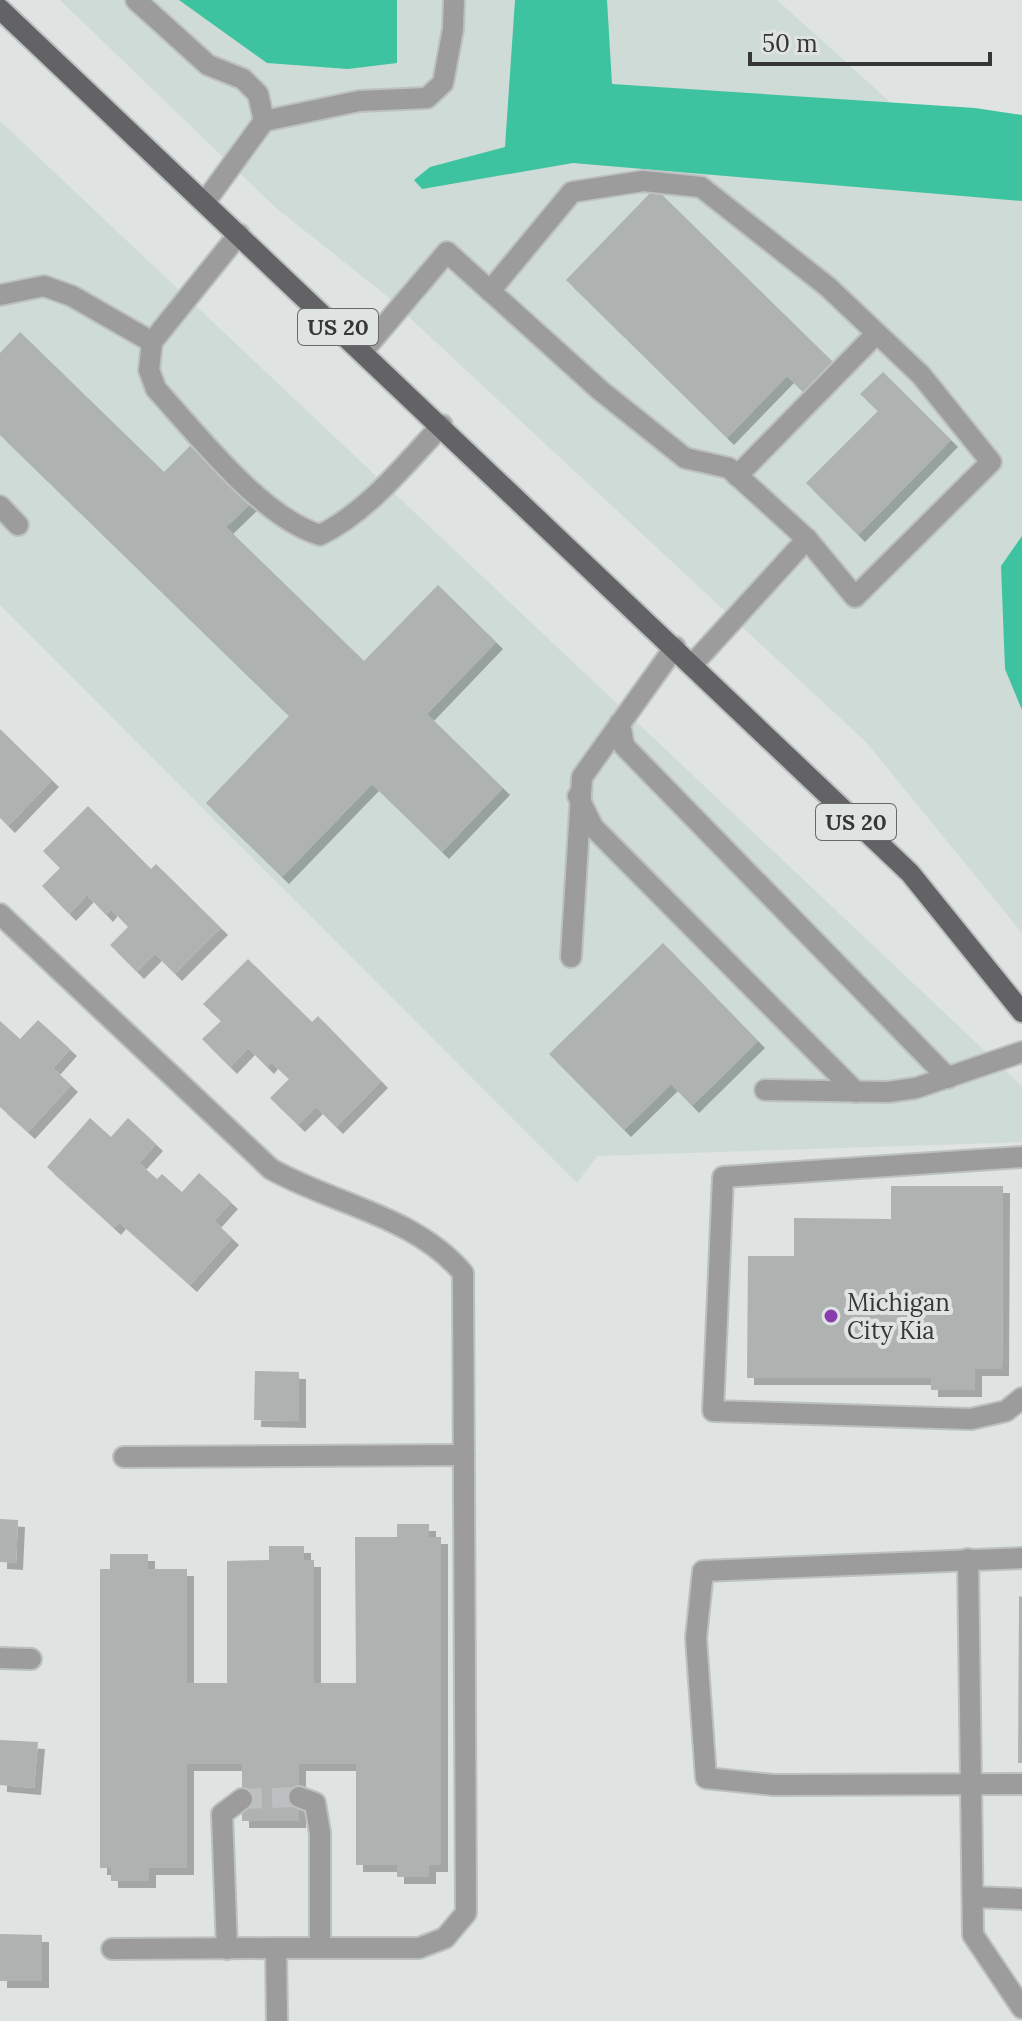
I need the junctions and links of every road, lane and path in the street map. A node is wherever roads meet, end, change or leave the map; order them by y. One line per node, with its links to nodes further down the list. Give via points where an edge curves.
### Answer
1 (136, 0): 4 (street, via 208,65 243,79 258,94)
2 (454, 0): 4 (street, via 443,83 427,98 359,101)
3 (3, 18): 5 (main road, US 20)
4 (264, 121): 5 (street)
5 (205, 202): 6 (main road, US 20)
6 (239, 234): 10 (street); 11 (main road, US 20)
7 (490, 291): 9 (street, via 572,192 643,181 701,187 828,287); 11 (street, via 447,252); 13 (street, via 685,458 729,468)
8 (0, 295): 10 (street, via 44,286 72,296)
9 (876, 334): 13 (street); 16 (street, via 921,375 991,462 855,597)
10 (152, 342): 12 (street, via 149,370 156,389 271,508 297,528 320,535 342,525)
11 (363, 351): 12 (main road, US 20)
12 (442, 425): 17 (main road, US 20)
13 (737, 476): 16 (street)
14 (0, 506): 15 (street)
15 (18, 525)
16 (807, 539): 18 (street)
17 (675, 647): 18 (main road, US 20); 19 (street)
18 (692, 665): 23 (main road, US 20, via 910,873)
19 (620, 723): 20 (street, via 582,777); 25 (street, via 624,746)
20 (578, 796): 22 (street); 27 (street, via 593,827)
21 (0, 914): 30 (street, via 271,1169 307,1189 417,1232 444,1250 463,1273)
22 (571, 957)
23 (1022, 1012)
24 (1022, 1052): 25 (street)
25 (948, 1078): 27 (street, via 916,1088)
26 (765, 1090): 27 (street)
27 (856, 1092)
28 (1022, 1157): 29 (street, via 723,1177 713,1411 971,1419 1006,1411)
29 (1022, 1398)
30 (464, 1455): 31 (street); 43 (street, via 466,1913 445,1938 419,1948)
31 (124, 1457)
32 (1022, 1558): 33 (street)
33 (968, 1559): 37 (street); 37 (street, via 703,1571 696,1638 706,1778 774,1785)
34 (0, 1658): 35 (street)
35 (31, 1659)
36 (1022, 1784): 37 (street)
37 (971, 1785): 40 (street)
38 (299, 1797): 43 (street, via 315,1803 320,1833)
39 (242, 1799): 45 (street, via 222,1814)
40 (973, 1897): 41 (street); 46 (street, via 973,1935)
41 (1022, 1899)
42 (276, 1948): 43 (street); 45 (street); 47 (street)
43 (320, 1948)
44 (112, 1949): 45 (street)
45 (227, 1949)
46 (1022, 2008)
47 (277, 2021)

